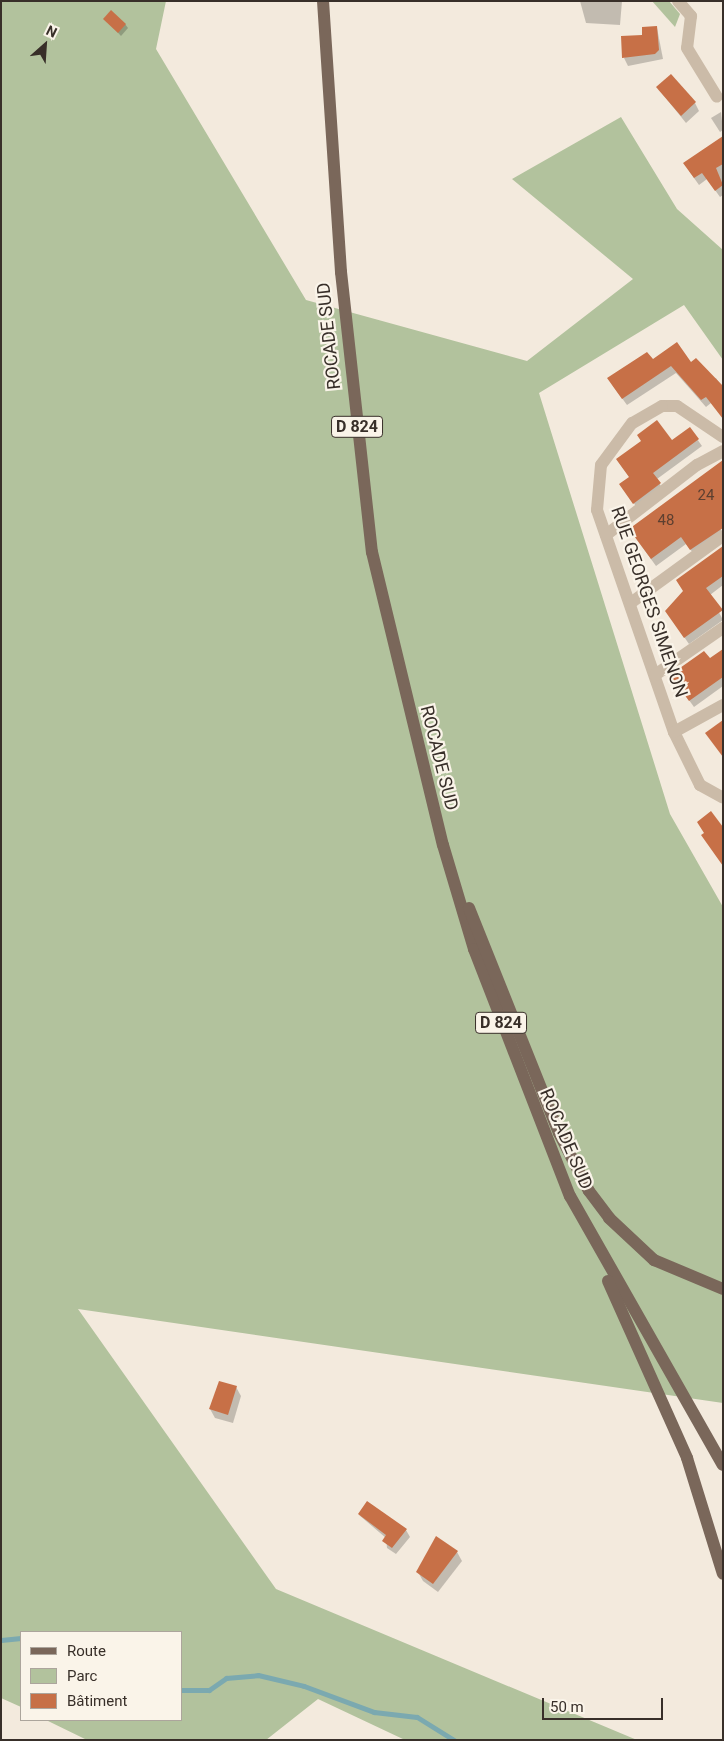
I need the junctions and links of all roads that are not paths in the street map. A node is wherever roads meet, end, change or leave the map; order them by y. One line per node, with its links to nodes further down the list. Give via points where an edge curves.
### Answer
1 (323, 1): 14 (main road, ROCADE SUD / D 824, via 347,338 372,552)
2 (678, 1): 3 (street, via 691,16 686,48)
3 (717, 97)
4 (723, 437): 6 (street, RUE GEORGES SIMENON, via 677,406 662,406 632,423 601,465 598,510)
5 (723, 451): 6 (street, via 697,466)
6 (606, 535): 8 (street, RUE GEORGES SIMENON)
7 (723, 536): 8 (street)
8 (632, 602): 10 (street, RUE GEORGES SIMENON)
9 (723, 628): 10 (street)
10 (655, 675): 12 (street, RUE GEORGES SIMENON)
11 (723, 705): 12 (street)
12 (674, 732): 13 (street, RUE GEORGES SIMENON, via 700,785)
13 (723, 798)
14 (443, 846): 15 (main road, ROCADE SUD / D 824, via 477,958); 16 (main road, via 559,1133 589,1191 609,1218 654,1260)
15 (570, 1196): 17 (main road, ROCADE SUD / D 824); 18 (main road, via 687,1458)
16 (723, 1289)
17 (723, 1465)
18 (723, 1574)

